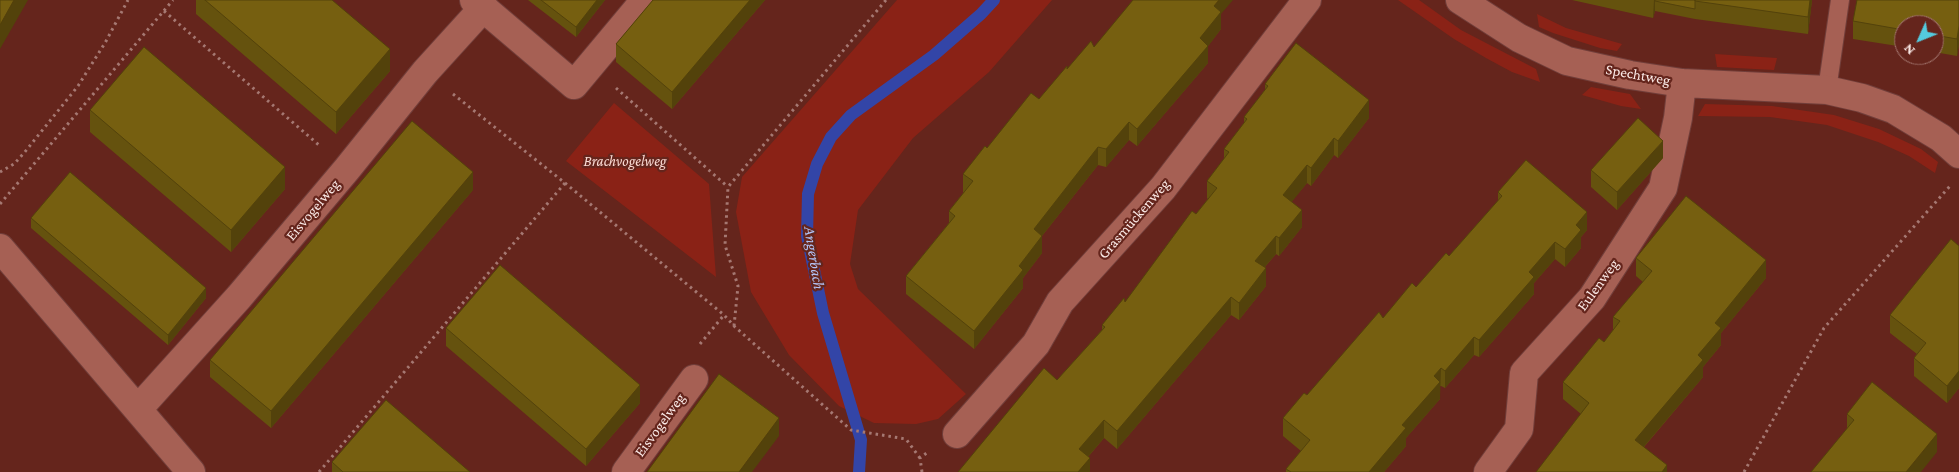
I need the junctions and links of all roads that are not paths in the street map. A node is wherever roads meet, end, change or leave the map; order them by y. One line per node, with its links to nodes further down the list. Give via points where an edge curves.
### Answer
1 (645, 0): 5 (street, via 574,85)
2 (1307, 0): 12 (street, Grasmückenweg, via 1162,188 1060,302 1036,344)
3 (1840, 0): 7 (lane)
4 (1464, 1): 6 (street, Spechtweg, via 1519,38 1567,62)
5 (479, 4): 11 (street, Eisvogelweg, via 347,169 239,297)
6 (1682, 82): 7 (street, Spechtweg); 15 (street, Eulenweg, via 1663,188 1592,298 1524,373 1518,429)
7 (1827, 90): 8 (street, Spechtweg, via 1893,109 1941,138)
8 (1959, 154)
9 (0, 248): 11 (street)
10 (694, 379): 14 (street, Eisvogelweg)
11 (138, 409): 13 (street)
12 (957, 434)
13 (191, 472)
14 (626, 472)
15 (1488, 472)

